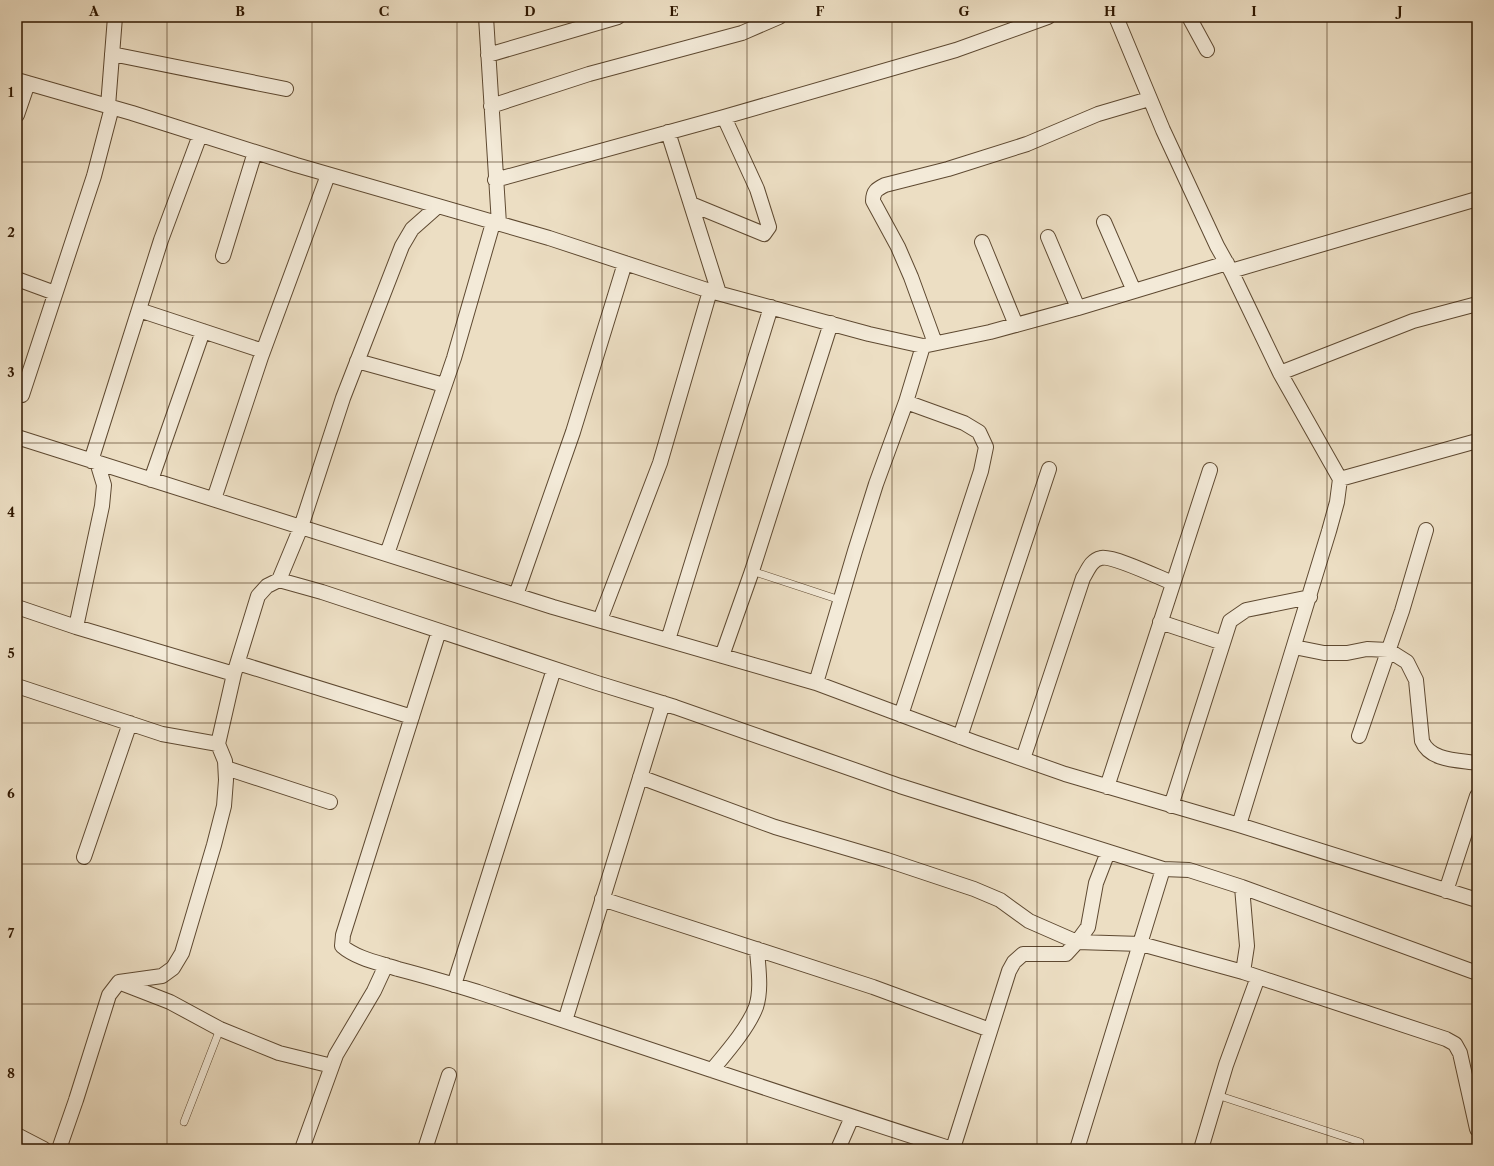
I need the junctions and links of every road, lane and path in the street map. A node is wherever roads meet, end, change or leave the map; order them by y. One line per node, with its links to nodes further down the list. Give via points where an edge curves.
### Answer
1 (115, 17): 9 (street)
2 (486, 17): 10 (street)
3 (618, 17): 10 (street)
4 (779, 17): 14 (street, via 742,33 589,74)
5 (1048, 17): 17 (street, via 956,50)
6 (1116, 17): 13 (street)
7 (1190, 17): 8 (street)
8 (1207, 50)
9 (112, 54): 12 (street); 15 (street)
10 (488, 55): 14 (street)
11 (22, 82): 15 (street); 16 (street)
12 (286, 88)
13 (1149, 98): 32 (street); 44 (street, via 1098,114 1026,144 877,188 873,193 873,201 909,271)
14 (491, 106): 22 (street)
15 (110, 107): 19 (street); 36 (street, via 94,176)
16 (17, 115)
17 (724, 118): 18 (street); 24 (street, via 757,188 770,227 764,234)
18 (668, 132): 22 (street); 24 (street)
19 (200, 135): 20 (street); 40 (street)
20 (255, 152): 21 (street); 30 (street)
21 (328, 174): 25 (street); 45 (street)
22 (495, 180): 27 (street)
23 (1477, 199): 32 (street)
24 (691, 204): 35 (street)
25 (438, 206): 27 (street); 46 (street, via 412,229 402,246)
26 (1104, 222): 34 (street)
27 (496, 223): 31 (street); 48 (street)
28 (1048, 237): 39 (street)
29 (982, 242): 42 (street)
30 (223, 256)
31 (625, 263): 35 (street); 65 (street, via 573,432)
32 (1229, 267): 34 (street); 47 (street)
33 (17, 279): 36 (street)
34 (1134, 291): 39 (street)
35 (715, 292): 38 (street); 69 (street, via 660,463)
36 (55, 293): 49 (street)
37 (1477, 304): 47 (street, via 1413,321)
38 (771, 307): 41 (street); 73 (street)
39 (1078, 308): 42 (street)
40 (139, 310): 43 (street); 53 (street)
41 (831, 323): 44 (street); 62 (street)
42 (1016, 325): 44 (street)
43 (203, 331): 45 (street); 57 (street)
44 (929, 345): 50 (street)
45 (263, 351): 58 (street)
46 (357, 361): 48 (street); 59 (street)
47 (1280, 373): 56 (street)
48 (444, 386): 61 (street)
49 (22, 395)
50 (906, 402): 67 (street, via 876,484); 83 (street, via 964,423 979,432 986,447 981,471)
51 (17, 436): 53 (street)
52 (1477, 441): 56 (street)
53 (94, 461): 57 (street); 71 (street, via 104,485 102,506)
54 (1049, 469): 87 (street)
55 (1210, 470): 64 (street)
56 (1340, 479): 66 (street, via 1338,502)
57 (151, 480): 58 (street)
58 (214, 500): 59 (street)
59 (301, 526): 61 (street); 63 (street)
60 (1426, 530): 76 (street)
61 (387, 554): 65 (street)
62 (752, 571): 67 (lane); 77 (street)
63 (279, 580): 72 (street); 78 (street, via 266,586 258,596)
64 (1172, 583): 70 (street); 89 (street, via 1113,559 1102,557 1092,563 1083,578)
65 (516, 595): 69 (street)
66 (1310, 597): 74 (street, via 1246,610 1230,621); 75 (street)
67 (840, 600): 80 (street)
68 (17, 607): 71 (street)
69 (600, 620): 73 (street)
70 (1160, 622): 74 (street); 93 (street)
71 (76, 627): 78 (street)
72 (439, 631): 79 (street); 84 (street)
73 (668, 640): 77 (street)
74 (1223, 643): 96 (street)
75 (1294, 647): 76 (street, via 1324,653); 97 (street)
76 (1388, 650): 86 (street); 90 (street, via 1407,662 1416,680 1422,741 1425,748 1430,753 1447,759)
77 (722, 656): 80 (street)
78 (236, 668): 84 (street); 88 (street)
79 (554, 669): 82 (street); 113 (street)
80 (816, 682): 83 (street)
81 (17, 686): 85 (street)
82 (663, 703): 92 (street); 98 (street, via 900,786)
83 (901, 715): 87 (street)
84 (412, 717): 108 (street, via 343,935 342,946 350,952)
85 (130, 723): 88 (street, via 162,734); 99 (street)
86 (1359, 736)
87 (960, 737): 89 (street)
88 (218, 744): 91 (street)
89 (1023, 759): 93 (street)
90 (1477, 763)
91 (226, 768): 95 (street); 112 (street, via 224,806 182,953 173,968 162,976)
92 (640, 777): 103 (street); 105 (street, via 775,827 974,889 1000,900 1028,921)
93 (1107, 787): 96 (street)
94 (1477, 796): 102 (street)
95 (330, 802)
96 (1171, 806): 97 (street)
97 (1238, 825): 102 (street)
98 (1108, 852): 100 (street); 105 (street, via 1096,883 1088,927)
99 (84, 857)
100 (1163, 869): 101 (street, via 1189,870); 106 (street)
101 (1242, 887): 109 (street, via 1247,946); 110 (street)
102 (1446, 891): 104 (street)
103 (602, 899): 107 (street); 114 (street)
104 (1477, 900)
105 (1078, 942): 106 (street); 116 (street, via 1066,954 1023,954 1014,962)
106 (1141, 944): 109 (street); 131 (street)
107 (757, 949): 116 (street, via 873,987); 118 (street, via 759,982 756,1006 729,1050)
108 (386, 965): 113 (street); 117 (street)
109 (1243, 972): 111 (street)
110 (1477, 972)
111 (1258, 977): 120 (street); 123 (street, via 1455,1044 1460,1053)
112 (119, 982): 115 (street, via 170,1002); 127 (street, via 109,995 102,1012)
113 (454, 985): 114 (street)
114 (565, 1021): 118 (street)
115 (220, 1029): 117 (street, via 279,1053); 122 (lane)
116 (990, 1030): 121 (street, via 952,1147 946,1148)
117 (332, 1066): 128 (street)
118 (712, 1070): 121 (street)
119 (449, 1075): 129 (street)
120 (1217, 1095): 125 (lane); 132 (street)
121 (852, 1117): 130 (street)
122 (184, 1122)
123 (1477, 1129)
124 (17, 1135): 126 (street)
125 (1360, 1142)
126 (44, 1149)
127 (59, 1149)
128 (302, 1149)
129 (425, 1149)
130 (838, 1149)
131 (1077, 1149)
132 (1201, 1149)

